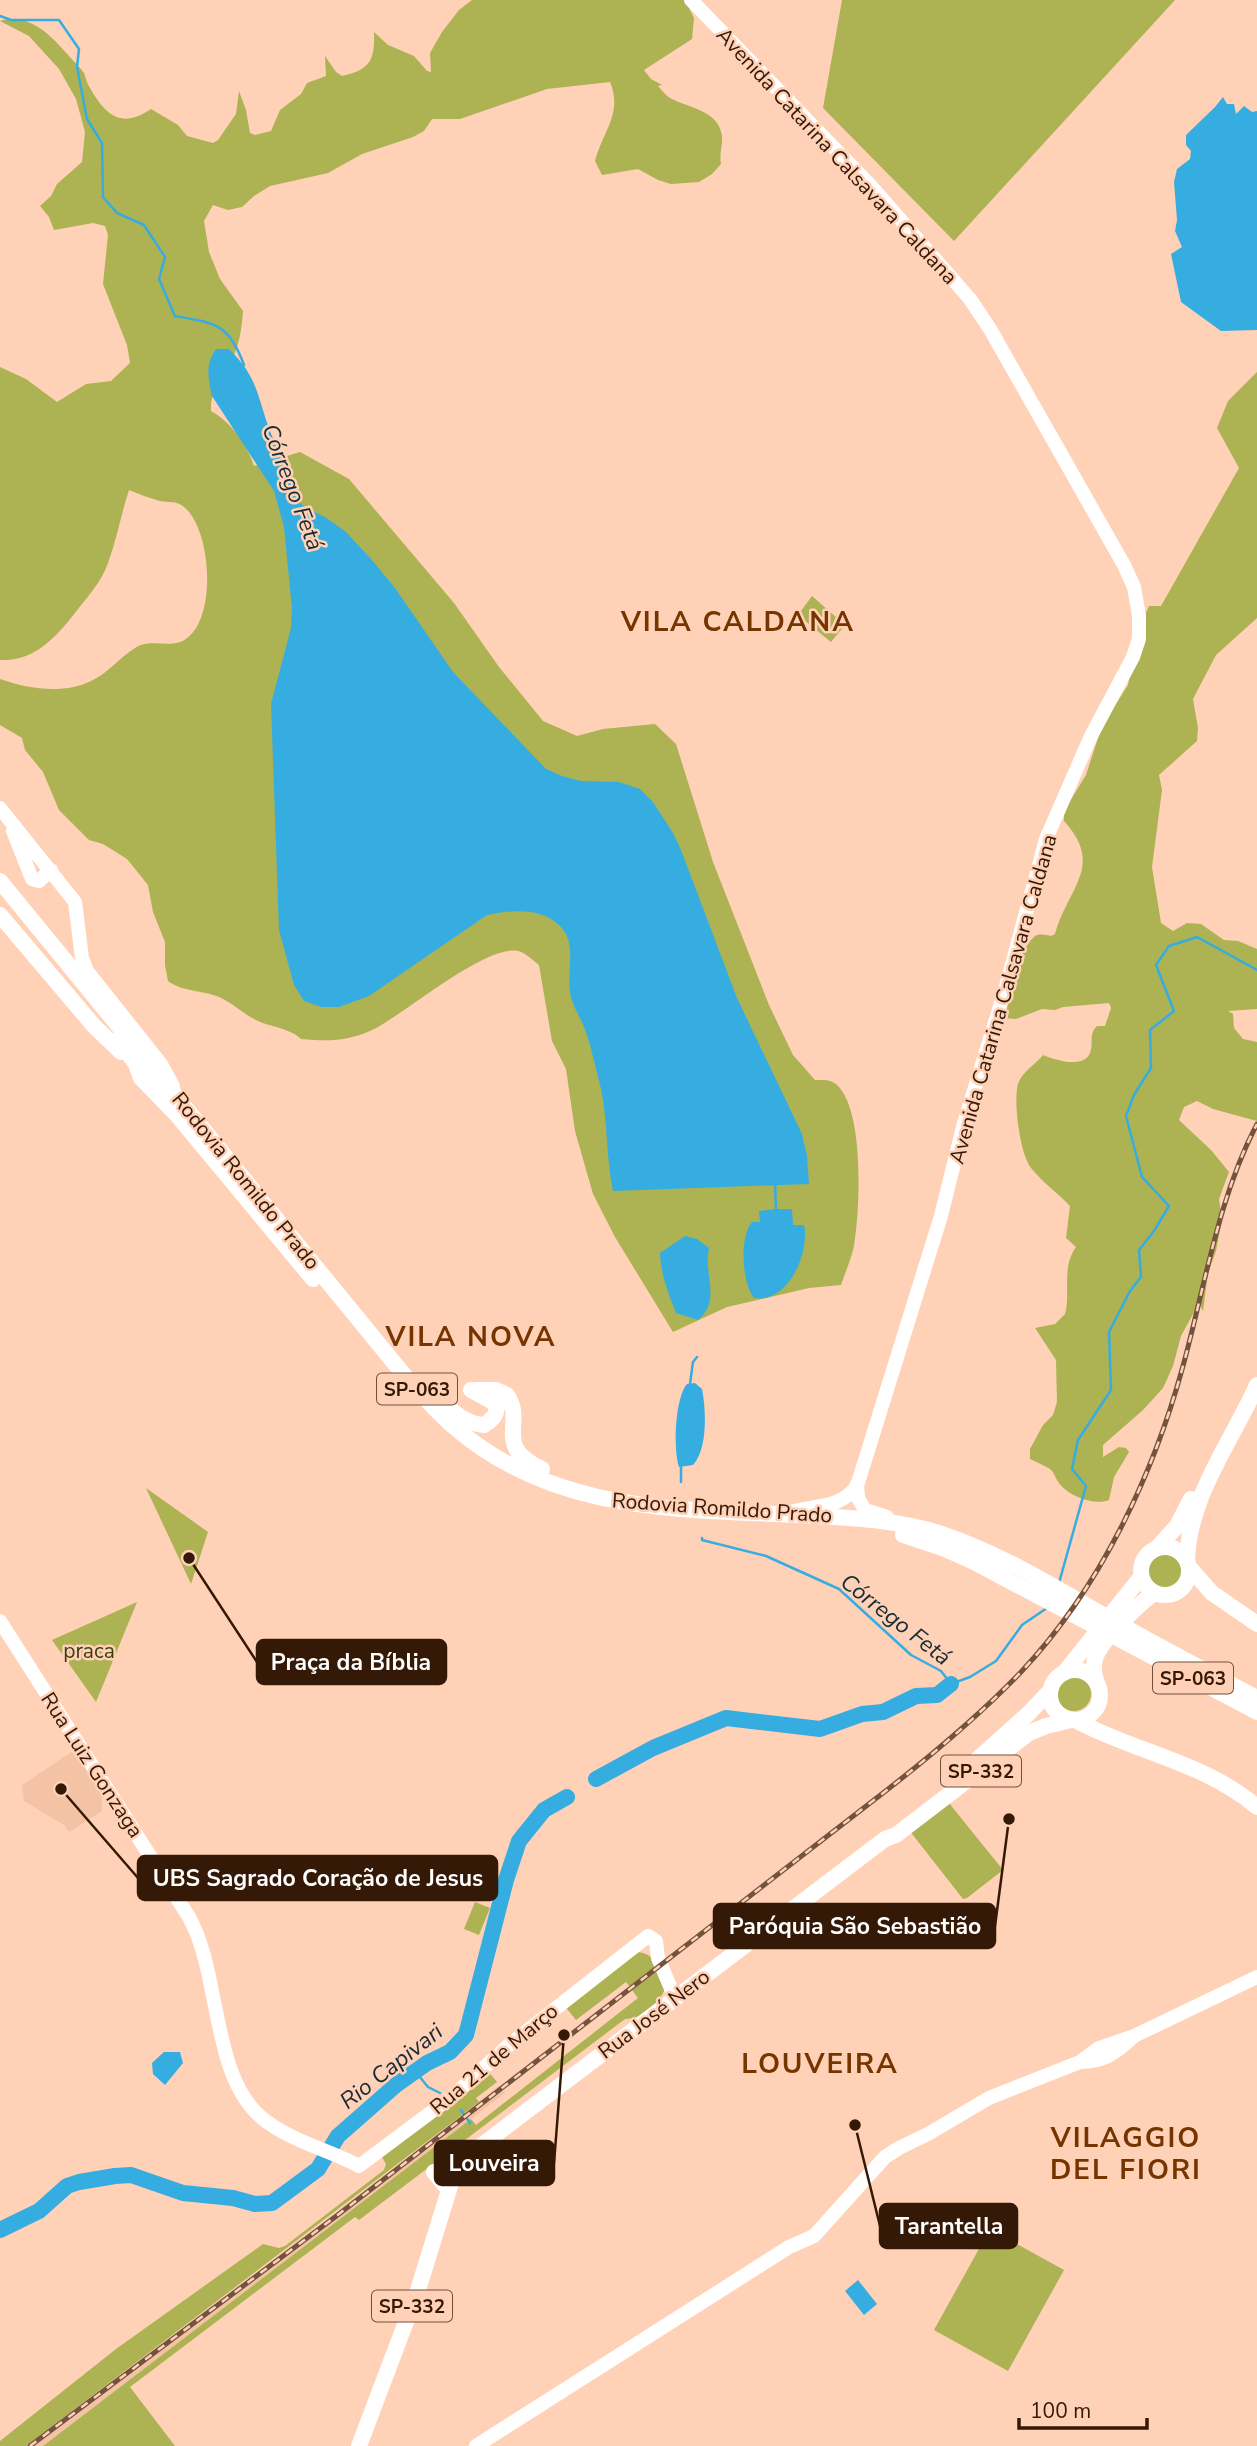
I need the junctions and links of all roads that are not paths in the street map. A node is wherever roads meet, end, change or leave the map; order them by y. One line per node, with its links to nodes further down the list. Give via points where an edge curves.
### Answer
1 (691, 0): 11 (street, Avenida Catarina Calsavara Caldana, via 870,186 981,314 1124,565 1139,616 1133,657 1091,736 1046,839 939,1223)
2 (4, 813): 7 (street, via 75,902 87,971 161,1064)
3 (0, 881): 7 (main road, Rodovia Romildo Prado / SP-063)
4 (0, 895): 6 (main road, Rodovia Romildo Prado / SP-063, via 113,1034)
5 (0, 915): 6 (main road)
6 (141, 1078): 16 (main road, Rodovia Romildo Prado / SP-063, via 421,1408 494,1467 548,1491 615,1511 883,1531)
7 (184, 1106): 8 (main road, Rodovia Romildo Prado / SP-063)
8 (354, 1313): 12 (main road, Rodovia Romildo Prado / SP-063, via 429,1403 488,1452 549,1483); 12 (main road, via 381,1333 458,1416 484,1425 496,1413 495,1403 471,1390 502,1392 512,1404 515,1446 525,1460 607,1491)
9 (1257, 1385): 10 (main road, SP-332)
10 (1233, 1429): 14 (main road, SP-332, via 1214,1451 1177,1526); 15 (main road, SP-332, via 1193,1519 1187,1541)
11 (857, 1484): 13 (street, via 834,1504); 16 (street, via 865,1510 957,1534 990,1549)
12 (624, 1503): 13 (main road, Rodovia Romildo Prado / SP-063)
13 (783, 1514): 16 (main road, Rodovia Romildo Prado / SP-063, via 860,1519 941,1534)
14 (1157, 1548): 15 (main road, via 1174,1549); 17 (main road, SP-332, via 1144,1558)
15 (1188, 1564): 19 (main road, SP-332, via 1187,1582); 20 (main road, via 1212,1593)
16 (1025, 1577): 23 (main road, Rodovia Romildo Prado / SP-063)
17 (1141, 1577): 18 (main road); 24 (main road, SP-332)
18 (1154, 1593): 19 (main road); 25 (main road, via 1125,1618 1096,1655)
19 (1176, 1593): 20 (main road, via 1193,1593)
20 (1232, 1608): 22 (main road)
21 (0, 1621): 37 (street, Rua Luiz Gonzaga, via 198,1933 226,2050 244,2097 273,2126)
22 (1257, 1624)
23 (1135, 1640): 27 (main road, Rodovia Romildo Prado / SP-063); 29 (main road, Rodovia Romildo Prado / SP-063)
24 (1063, 1673): 25 (main road, via 1081,1671); 26 (main road, SP-332)
25 (1096, 1682): 28 (main road)
26 (1050, 1691): 30 (main road, via 1055,1710); 34 (main road, SP-332)
27 (1257, 1698)
28 (1098, 1704): 30 (main road, SP-332, via 1089,1716); 31 (main road, via 1102,1721)
29 (1257, 1712)
30 (1073, 1720): 31 (main road); 34 (main road, SP-332, via 1029,1733)
31 (1116, 1739): 32 (main road, via 1183,1764)
32 (1250, 1798): 33 (main road)
33 (1257, 1807)
34 (891, 1834): 36 (main road, Rua José Nero / SP-332)
35 (1257, 1977): 41 (street, via 1099,2048 1080,2062 989,2098 891,2153 814,2236 789,2247)
36 (675, 1998): 37 (street, Rua 21 de Março, via 650,1949 628,1951 454,2095); 39 (main road, Rua José Nero / SP-332, via 457,2164)
37 (359, 2166)
38 (434, 2172): 39 (main road)
39 (448, 2189): 40 (main road, SP-332, via 418,2290)
40 (359, 2446)
41 (476, 2446)

